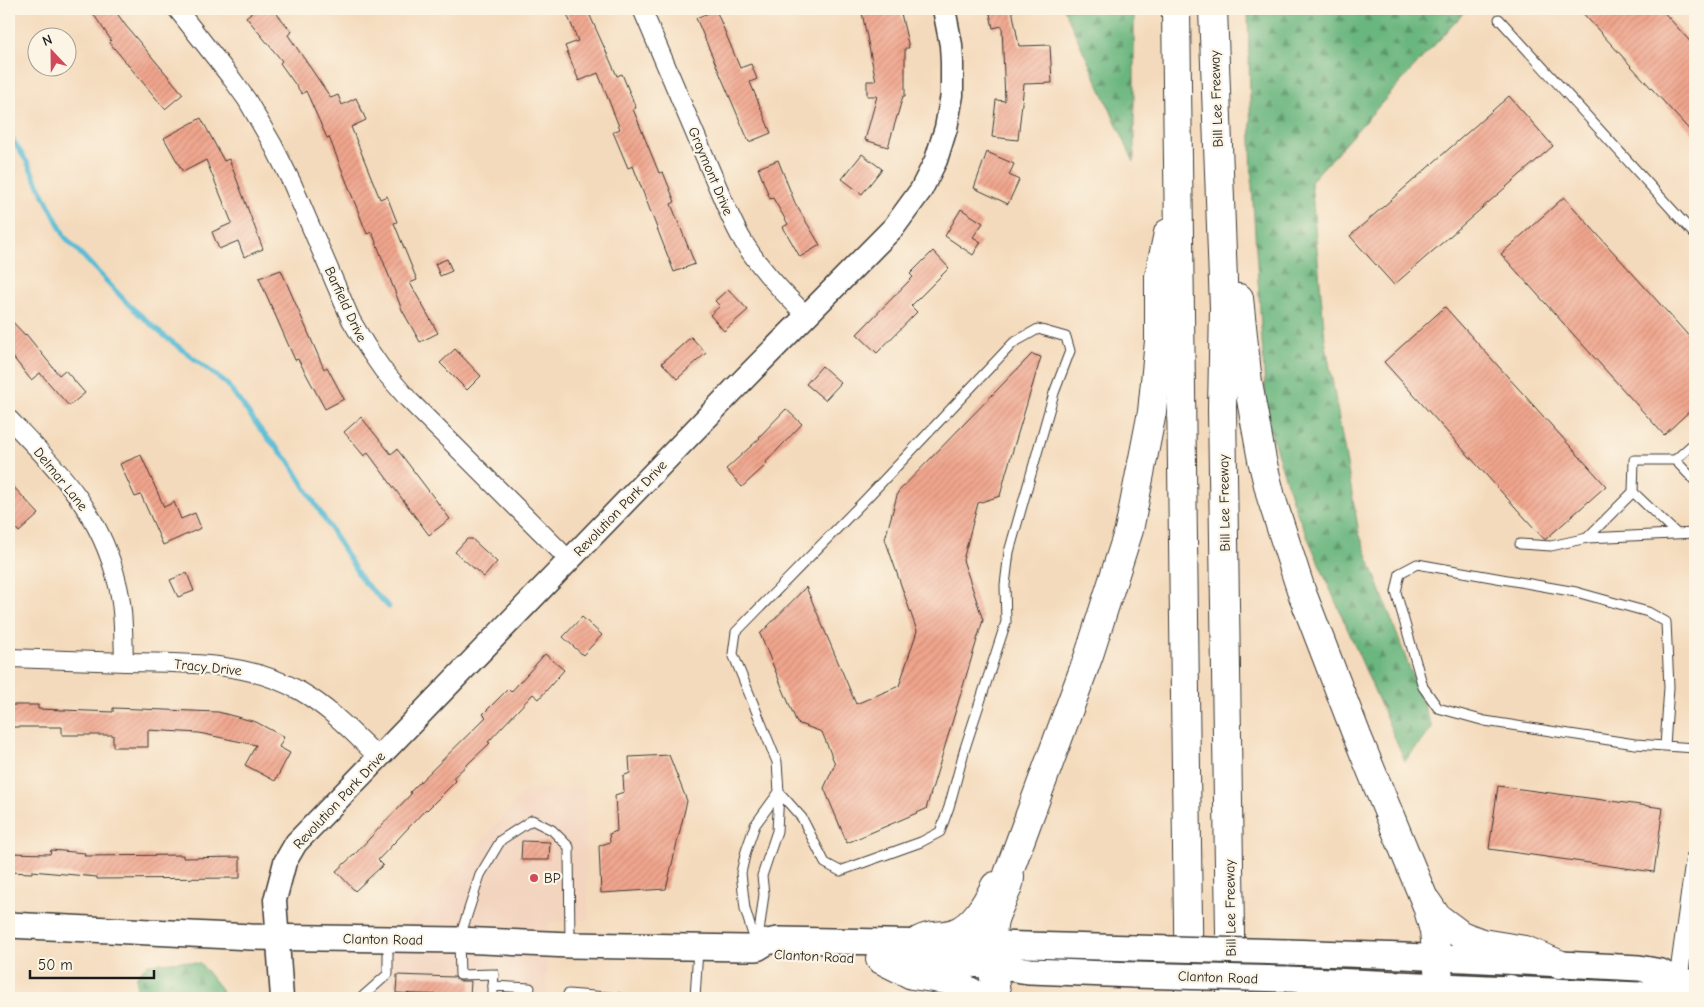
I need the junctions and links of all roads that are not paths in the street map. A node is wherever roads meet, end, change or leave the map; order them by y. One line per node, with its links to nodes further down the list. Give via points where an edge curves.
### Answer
1 (177, 9): 20 (street, Barfield Drive, via 247,100 274,145 366,347 408,400)
2 (642, 9): 10 (street, Graymont Drive, via 742,241 763,270)
3 (944, 9): 10 (street, Revolution Park Drive, via 951,45 952,95 936,160 921,190 894,227)
4 (1176, 9): 8 (highway)
5 (1214, 9): 7 (highway, Bill Lee Freeway)
6 (1499, 19): 9 (lane)
7 (1216, 88): 29 (highway, via 1237,244 1248,383 1271,497 1302,593); 57 (highway, Bill Lee Freeway, via 1224,308 1222,408)
8 (1178, 183): 28 (highway, via 1159,276 1152,412 1129,530 1089,654); 56 (highway)
9 (1695, 235)
10 (807, 316): 20 (street, Revolution Park Drive)
11 (9, 419): 22 (street, Delmar Lane, via 70,486 94,521 118,583)
12 (1695, 442): 13 (lane)
13 (1675, 460): 14 (lane); 15 (lane, via 1634,460)
14 (1695, 481)
15 (1633, 492): 16 (lane); 18 (lane)
16 (1676, 533): 17 (lane); 18 (lane)
17 (1695, 533)
18 (1587, 538): 19 (lane, via 1551,546)
19 (1520, 544)
20 (569, 560): 25 (street, Revolution Park Drive)
21 (9, 658): 22 (street, Tracy Drive)
22 (124, 662): 25 (street, Tracy Drive, via 222,666 269,677 312,698)
23 (1665, 746): 23 (lane, via 1485,721 1438,708 1423,687 1396,592 1400,573 1417,564 1566,591 1648,612 1666,622 1669,687); 24 (lane)
24 (1695, 748)
25 (378, 757): 31 (street, Revolution Park Drive, via 303,834 289,855 275,900)
26 (779, 792): 26 (lane, via 777,762 734,654 736,632 1013,343 1038,329 1066,337 1070,351 1054,393 1009,552 1005,585 1006,622 940,832 840,871 826,863 802,818); 37 (lane, via 777,830 762,876 764,894); 37 (lane, via 755,825 741,873 745,908)
27 (1695, 859): 42 (street)
28 (1008, 874): 34 (highway, via 1001,877 981,911 965,926 952,934); 38 (highway, via 1010,881 994,920)
29 (1424, 898): 39 (highway); 41 (highway, via 1437,917 1461,935 1482,943 1524,950)
30 (9, 925): 31 (main road, Clanton Road)
31 (277, 937): 32 (main road, Clanton Road); 48 (street, Revolution Park Drive)
32 (388, 939): 33 (main road, Clanton Road); 49 (lane, via 388,974)
33 (459, 940): 35 (main road, Clanton Road); 35 (lane, via 480,875 501,840 532,820 552,830 568,848); 43 (lane, via 460,975 494,974)
34 (916, 943): 37 (main road, Clanton Road, via 778,940); 38 (main road, Clanton Road)
35 (570, 944): 36 (main road, Clanton Road)
36 (698, 947): 37 (main road, Clanton Road); 53 (lane)
37 (757, 948): 40 (main road, Clanton Road, via 778,955)
38 (994, 955): 39 (main road, Clanton Road, bridge, via 1134,948); 40 (main road, Clanton Road); 46 (main road, Clanton Road, bridge, via 1030,970 1288,979); 55 (highway)
39 (1437, 958): 41 (main road, Clanton Road); 46 (highway)
40 (880, 960): 54 (highway, via 912,976 955,983)
41 (1559, 964): 42 (main road, Clanton Road, via 1647,968)
42 (1684, 984): 47 (main road, Clanton Road, via 1639,995)
43 (493, 986): 44 (lane); 50 (lane)
44 (530, 988)
45 (1510, 989): 46 (main road, Clanton Road); 47 (main road, Clanton Road); 58 (highway)
46 (1441, 992)
47 (1558, 995)
48 (282, 998)
49 (361, 998)
50 (493, 998)
51 (568, 998): 52 (lane, via 568,994)
52 (619, 998)
53 (695, 998)
54 (981, 998)
55 (997, 998)
56 (1189, 998)
57 (1231, 998)
58 (1481, 998)

